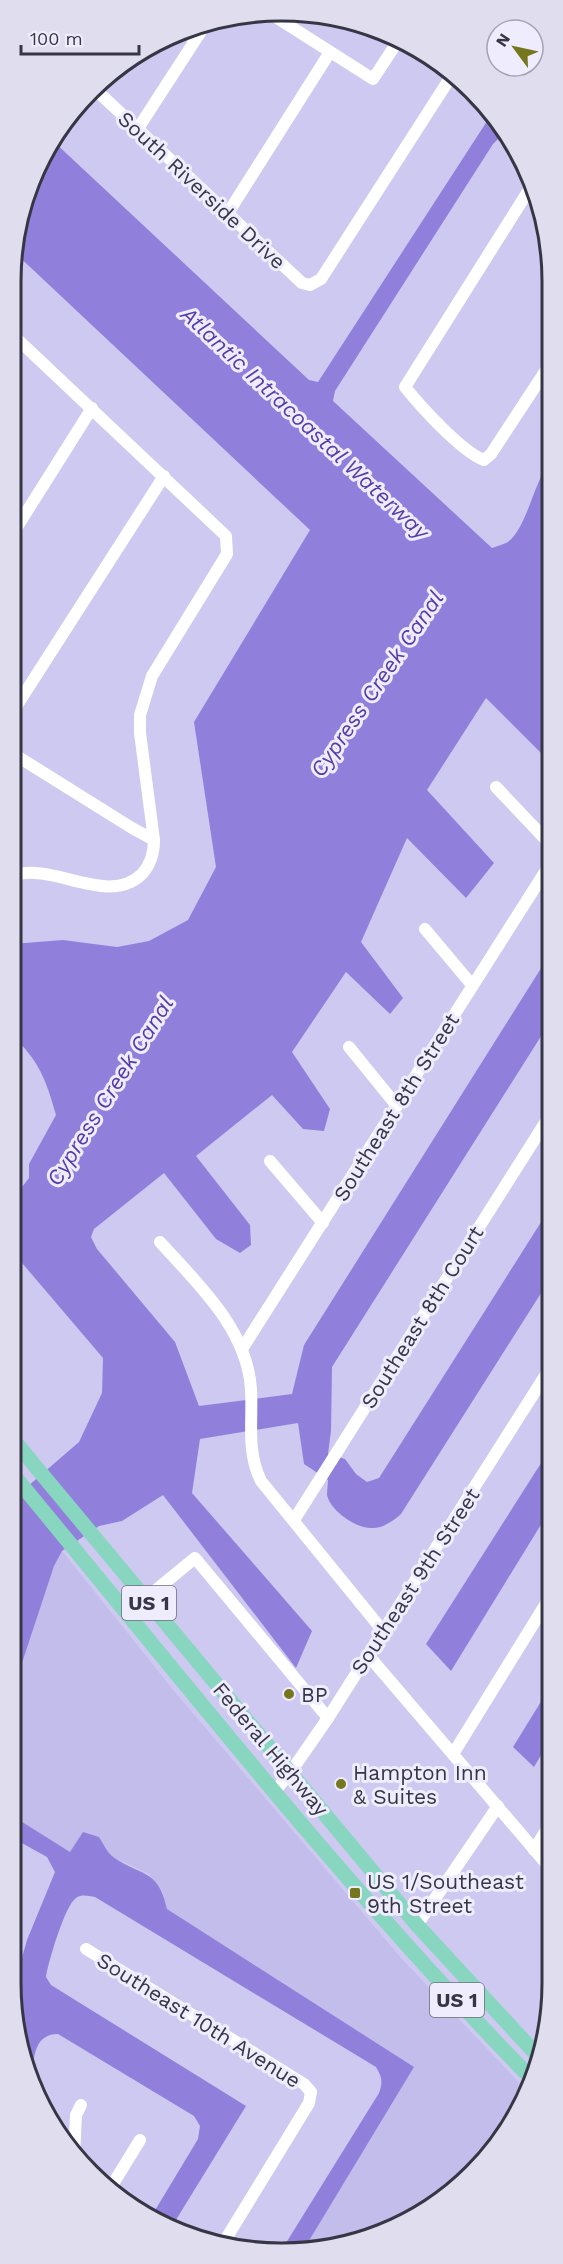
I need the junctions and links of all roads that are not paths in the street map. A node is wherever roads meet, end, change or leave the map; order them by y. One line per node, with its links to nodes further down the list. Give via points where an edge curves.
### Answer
1 (284, 21): 4 (street)
2 (199, 35): 7 (street)
3 (394, 47): 4 (street, via 373,79)
4 (330, 52): 9 (street)
5 (448, 82): 9 (street, South Riverside Drive, via 321,279 310,285 302,283)
6 (100, 94): 7 (street, South Riverside Drive)
7 (137, 130): 9 (street, South Riverside Drive)
8 (526, 194): 11 (street, via 405,387 469,453 484,460)
9 (228, 213)
10 (21, 348): 12 (street)
11 (542, 376)
12 (92, 408): 13 (street); 14 (street)
13 (164, 476): 15 (street); 19 (street, via 226,536 227,554 145,692 140,733)
14 (21, 521)
15 (21, 699)
16 (21, 759): 19 (street)
17 (496, 787): 18 (street)
18 (542, 836)
19 (154, 840): 20 (street, via 154,851 144,871 124,885)
20 (21, 874)
21 (542, 876): 23 (street, Southeast 8th Street)
22 (425, 929): 23 (street)
23 (472, 985): 25 (street, Southeast 8th Street)
24 (349, 1047): 25 (street)
25 (397, 1106): 28 (street, Southeast 8th Street)
26 (542, 1128): 34 (street, Southeast 8th Court)
27 (270, 1161): 28 (street)
28 (322, 1223): 30 (street, Southeast 8th Street)
29 (160, 1242): 30 (street, via 220,1312)
30 (242, 1349): 34 (street, via 251,1390 250,1438 255,1468)
31 (542, 1381): 38 (street, Southeast 9th Street)
32 (21, 1449): 35 (main road, Federal Highway / US 1)
33 (21, 1483): 37 (main road, Federal Highway / US 1)
34 (294, 1520): 38 (street)
35 (145, 1599): 39 (main road, Federal Highway / US 1); 43 (street, via 195,1558)
36 (542, 1610): 44 (street)
37 (143, 1631): 39 (main road, via 166,1644); 41 (main road, Federal Highway / US 1)
38 (382, 1631): 40 (street, Southeast 9th Street)
39 (185, 1646): 42 (main road, Federal Highway / US 1)
40 (368, 1655): 43 (street, Southeast 9th Street); 44 (street)
41 (166, 1658): 42 (main road, via 184,1659); 46 (main road, Federal Highway / US 1)
42 (204, 1669): 45 (main road, Federal Highway / US 1)
43 (328, 1718): 45 (street, Southeast 9th Street)
44 (453, 1754): 47 (street)
45 (290, 1773): 46 (street, Southeast 9th Street); 52 (main road, Federal Highway / US 1)
46 (275, 1791): 51 (main road, Federal Highway / US 1)
47 (498, 1806): 49 (street); 52 (street)
48 (542, 1837): 49 (street)
49 (534, 1850): 50 (street)
50 (542, 1859)
51 (386, 1921): 52 (main road, via 403,1927); 54 (main road, Federal Highway / US 1)
52 (417, 1925): 55 (main road, Federal Highway / US 1)
53 (86, 1949): 62 (street, Southeast 10th Avenue, via 311,2092 309,2103)
54 (412, 1951): 55 (main road); 57 (main road, Federal Highway / US 1)
55 (446, 1957): 56 (main road, Federal Highway / US 1)
56 (533, 2051)
57 (526, 2072)
58 (81, 2105): 60 (street, via 76,2115)
59 (140, 2140): 61 (street)
60 (75, 2141)
61 (114, 2182)
62 (227, 2237)

